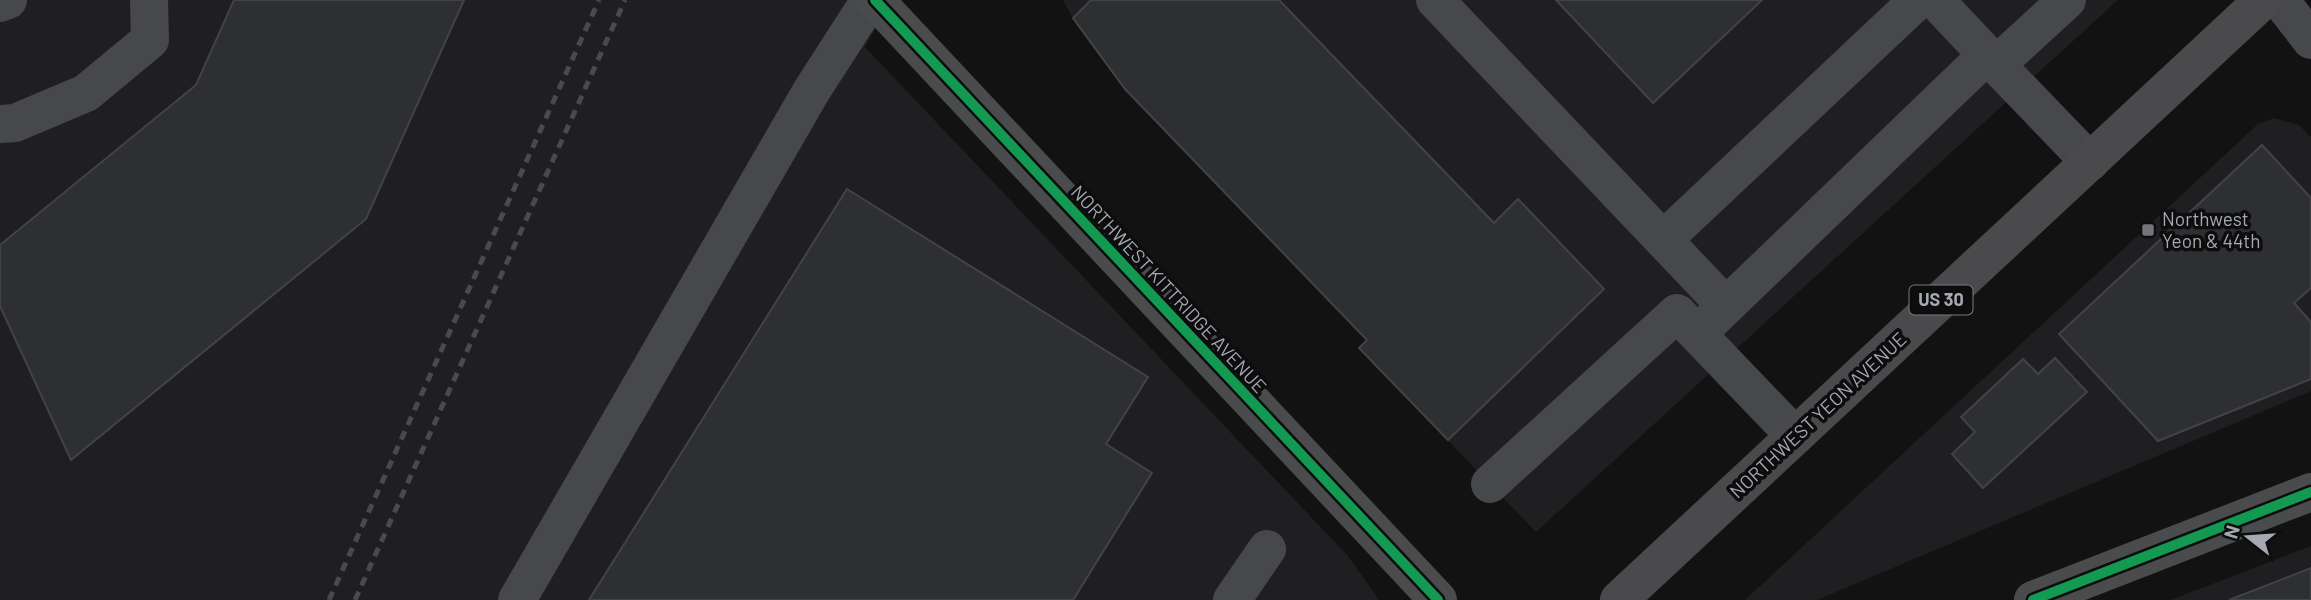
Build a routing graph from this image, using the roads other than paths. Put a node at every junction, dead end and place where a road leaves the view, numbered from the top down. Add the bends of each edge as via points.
1 (8, 0) edge
2 (149, 0) edge
3 (873, 0) edge
4 (1435, 0) edge
5 (1918, 0) edge
6 (1935, 0) edge
7 (2067, 0) edge
8 (2263, 0) edge
9 (2280, 0) edge
10 (0, 3) edge
11 (2311, 40) edge
12 (1992, 60) junction
13 (0, 124) edge
14 (2091, 162) junction
15 (1664, 240) junction
16 (1726, 306) junction
17 (1697, 334) junction
18 (1795, 436) junction
19 (1490, 484) dead end
20 (2311, 492) edge
21 (1268, 549) dead end
22 (517, 600) edge
23 (1232, 600) edge
24 (1438, 600) edge
25 (1619, 600) edge
26 (2033, 600) edge

1 - 10 street
2 - 13 street via 149,40 118,67 86,93 15,123
3 - 22 street via 812,90
3 - 24 main road, NORTHWEST KITTRIDGE AVENUE
4 - 15 street
5 - 15 street
6 - 12 street
7 - 12 street
8 - 14 highway, NORTHWEST YEON AVENUE / US 30
9 - 11 street
12 - 14 street
12 - 16 street
14 - 18 highway, NORTHWEST YEON AVENUE / US 30
15 - 16 street
16 - 17 street
17 - 18 street
17 - 19 street via 1677,313
18 - 25 highway, NORTHWEST YEON AVENUE / US 30
20 - 26 main road
21 - 23 street

